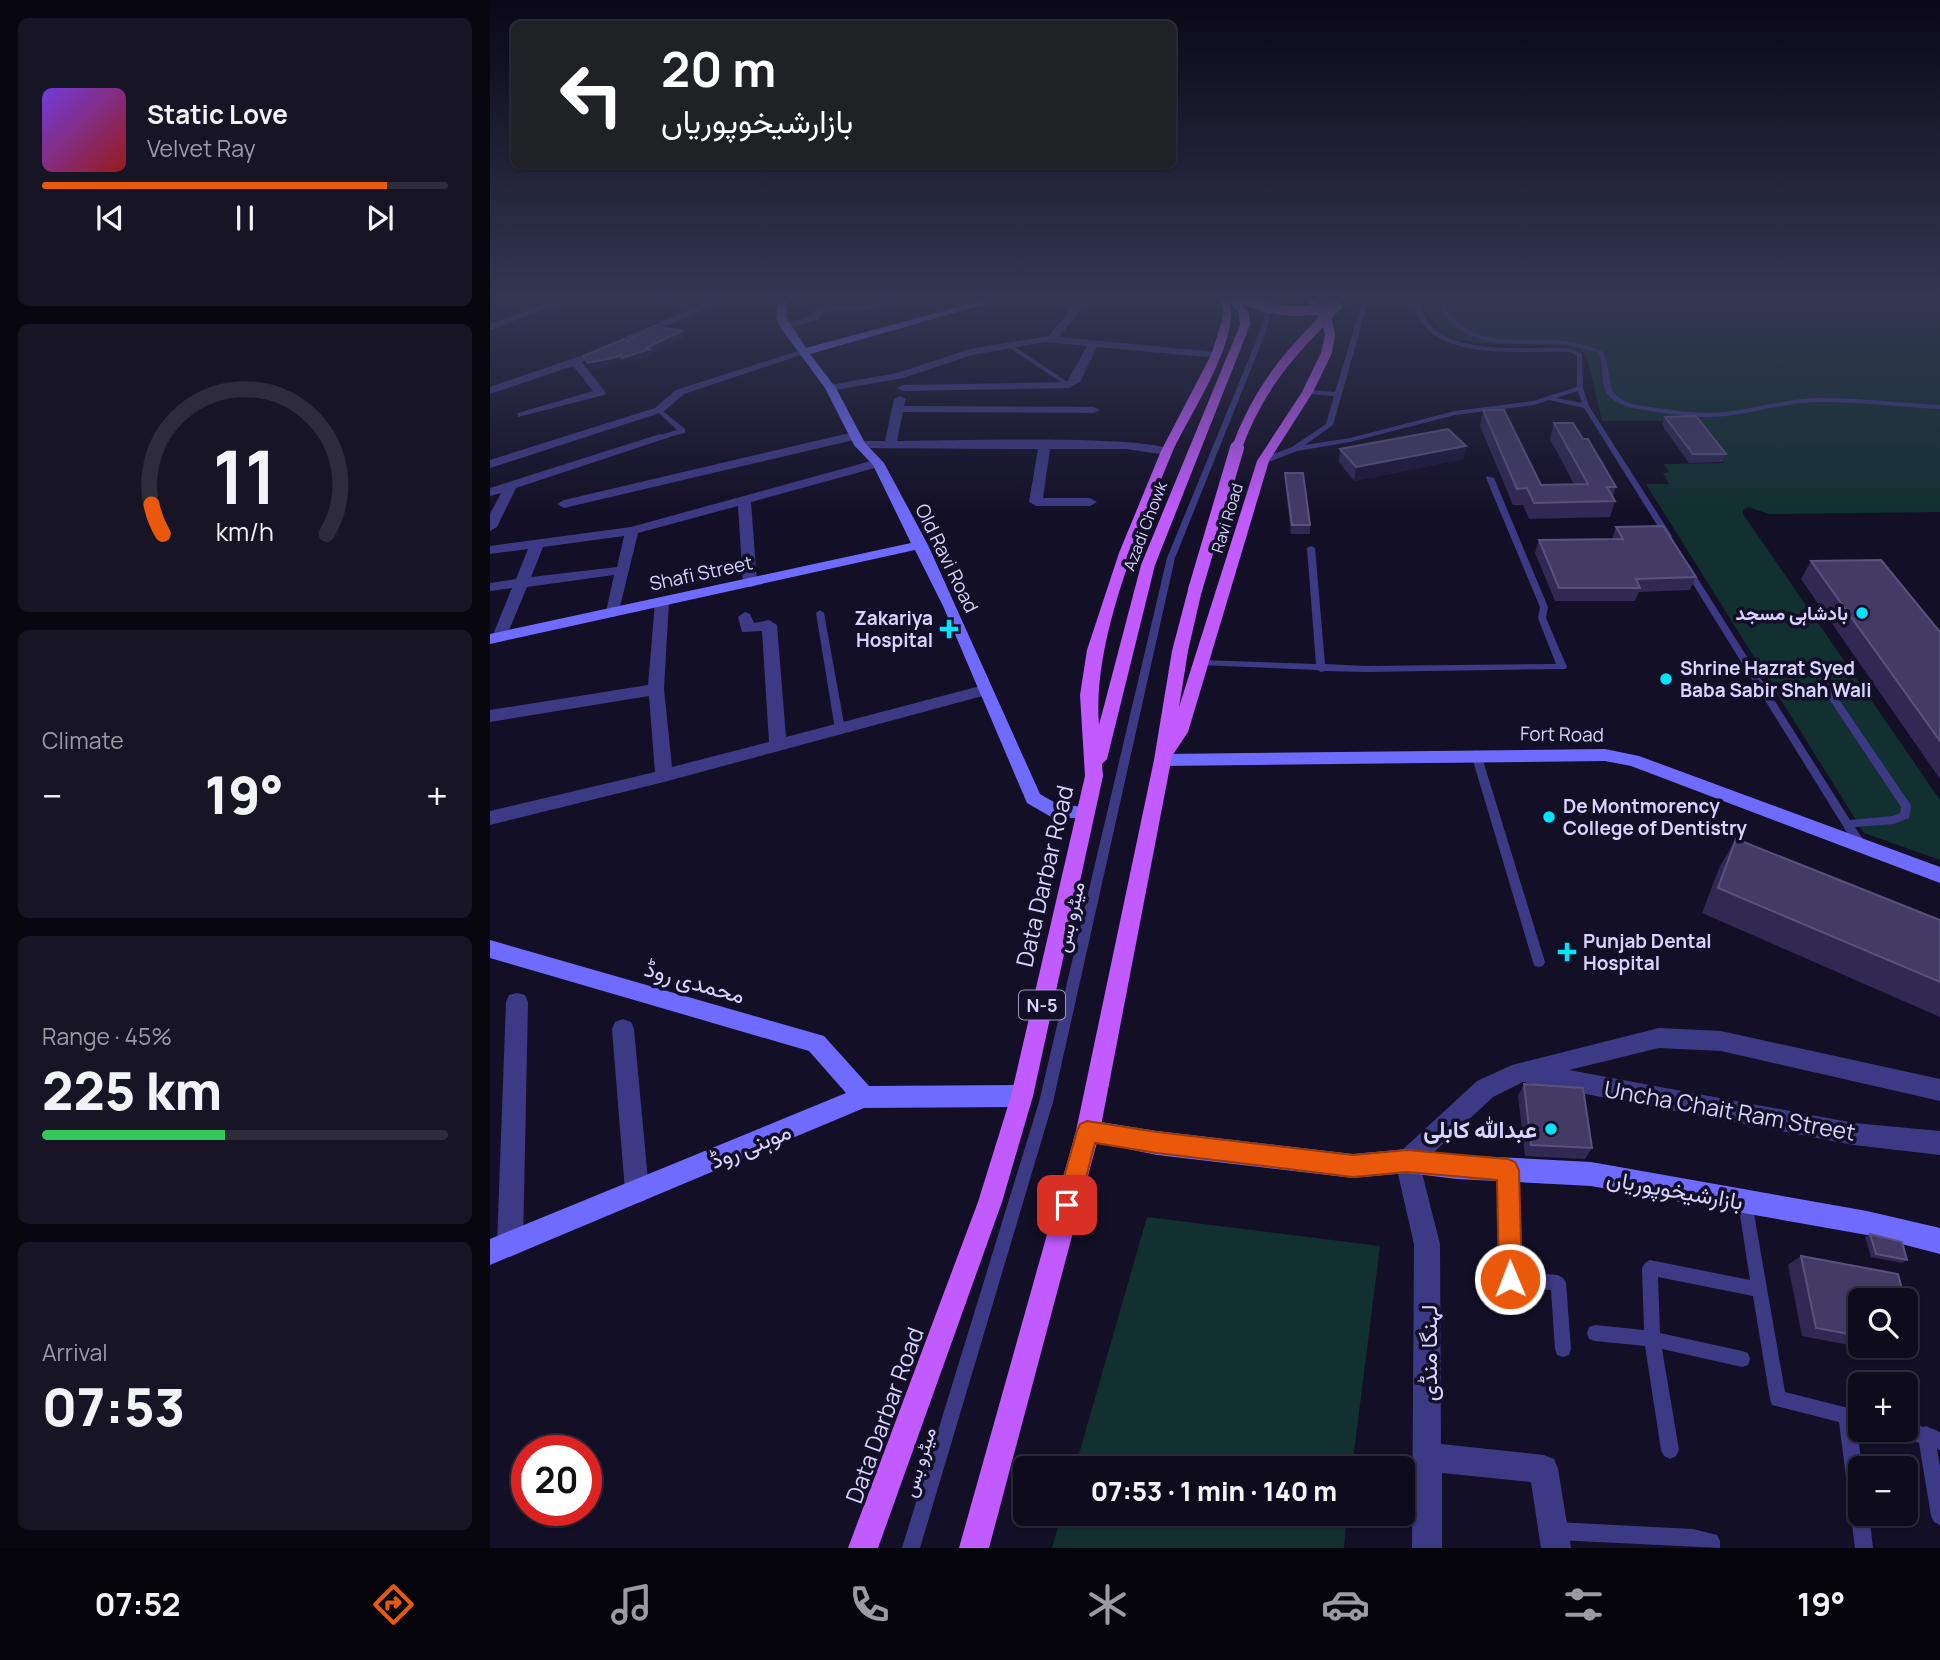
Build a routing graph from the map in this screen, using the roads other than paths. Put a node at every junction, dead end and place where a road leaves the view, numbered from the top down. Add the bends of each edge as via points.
1 (546, 371) edge
2 (583, 371) edge
3 (744, 371) edge
4 (818, 371) edge
5 (926, 371) edge
6 (1048, 371) edge
7 (1080, 371) edge
8 (1208, 371) edge
9 (1227, 371) edge
10 (1247, 371) edge
11 (1276, 371) edge
12 (1319, 371) edge
13 (1344, 371) edge
14 (1580, 371) edge
15 (1608, 371) edge
16 (901, 382) junction
17 (1069, 385) junction
18 (830, 388) junction
19 (1580, 388) junction
20 (490, 391) edge
21 (1307, 392) junction
22 (1337, 394) junction
23 (1551, 398) junction
24 (1586, 406) junction
25 (1940, 407) edge
26 (898, 409) junction
27 (659, 410) junction
28 (1094, 410) dead end
29 (522, 415) dead end
30 (1329, 425) junction
31 (664, 436) joint
32 (857, 440) junction
33 (1350, 440) junction
34 (891, 443) junction
35 (1045, 445) junction
36 (1295, 449) junction
37 (1167, 451) junction
38 (1263, 461) junction
39 (878, 463) junction
40 (490, 464) edge
41 (1490, 478) dead end
42 (511, 485) junction
43 (490, 492) edge
44 (744, 501) junction
45 (1090, 502) dead end
46 (564, 504) dead end
47 (490, 527) edge
48 (632, 531) junction
49 (1672, 542) edge
50 (537, 544) junction
51 (921, 545) junction
52 (1311, 548) dead end
53 (490, 550) edge
54 (1679, 554) edge
55 (623, 570) junction
56 (522, 583) junction
57 (750, 583) junction
58 (490, 587) edge
59 (662, 602) junction
60 (613, 612) junction
61 (820, 613) dead end
62 (745, 617) dead end
63 (495, 638) edge
64 (1202, 663) junction
65 (1321, 668) junction
66 (1822, 681) dead end
67 (656, 689) junction
68 (984, 690) junction
69 (490, 716) edge
70 (840, 729) junction
71 (778, 745) junction
72 (1476, 754) junction
73 (1163, 760) junction
74 (664, 776) junction
75 (1094, 776) junction
76 (1086, 813) junction
77 (490, 818) edge
78 (1847, 824) junction
79 (1860, 844) junction
80 (1940, 875) edge
81 (490, 949) edge
82 (1538, 962) dead end
83 (517, 1002) dead end
84 (623, 1029) dead end
85 (1520, 1072) junction
86 (1940, 1090) edge
87 (1022, 1096) junction
88 (864, 1097) junction
89 (1087, 1131) junction
90 (1940, 1143) edge
91 (1407, 1161) junction
92 (1508, 1170) junction
93 (637, 1191) junction
94 (1745, 1202) junction
95 (1940, 1241) edge
96 (500, 1248) edge
97 (1760, 1290) junction
98 (1595, 1333) dead end
99 (1652, 1339) junction
100 (1563, 1349) dead end
101 (1742, 1359) dead end
102 (1848, 1416) edge
103 (1933, 1438) edge
104 (1855, 1442) edge
105 (1670, 1450) dead end
106 (1428, 1457) junction
107 (1940, 1516) edge
108 (1555, 1539) edge
109 (863, 1548) edge
110 (911, 1548) edge
111 (974, 1548) edge
112 (1427, 1548) edge
113 (1711, 1548) edge
114 (1864, 1548) edge

1 - 20 street
2 - 29 street via 600,393
3 - 27 street via 680,392
4 - 18 street, Old Ravi Road
5 - 16 street
6 - 17 lane
7 - 17 street
8 - 37 main road, N-5
9 - 75 main road, Azadi Chowk via 1148,565
10 - 110 lane, میٹرو بس via 1171,558 1046,1102
11 - 73 main road, bridge via 1259,397 1239,446 1195,590
12 - 21 main road, Ravi Road
13 - 22 lane
14 - 19 lane
15 - 25 lane via 1609,394 1642,408 1717,415 1777,403 1824,400
16 - 17 street
16 - 18 street
16 - 26 street
18 - 32 street, Old Ravi Road
19 - 23 lane
19 - 24 lane
21 - 22 lane
21 - 38 main road, Ravi Road
22 - 30 lane
23 - 24 lane
23 - 33 lane via 1455,413
24 - 49 lane
26 - 28 street
26 - 34 street
27 - 31 lane via 682,430
27 - 40 street
30 - 33 lane
30 - 36 lane
31 - 42 street
32 - 34 street
32 - 39 street, Old Ravi Road
32 - 46 street
33 - 36 lane
34 - 35 street
35 - 37 street via 1126,445
35 - 45 street via 1036,502
36 - 38 lane
37 - 75 main road, Data Darbar Road / N-5 via 1126,553 1095,650 1088,695
38 - 64 main road, Ravi Road
39 - 44 street
39 - 51 street, Old Ravi Road
41 - 65 lane via 1544,607 1542,618 1562,667
42 - 43 street
42 - 47 street
44 - 48 street
44 - 57 street
48 - 50 street
48 - 55 street
50 - 53 street
50 - 56 street
51 - 57 street, Shafi Street
51 - 68 street, Old Ravi Road
52 - 65 lane
54 - 78 lane
55 - 56 street
55 - 60 street
56 - 58 street
56 - 63 street
57 - 59 street, Shafi Street
59 - 60 street, Shafi Street
59 - 67 street
60 - 63 street, Shafi Street
61 - 70 lane
62 - 71 street via 747,629 769,625
64 - 65 lane
64 - 73 main road, Ravi Road via 1180,732
66 - 78 lane via 1906,807 1905,815 1894,820
67 - 69 street
67 - 74 street
68 - 70 street
68 - 76 street, Old Ravi Road via 1032,798 1053,811
70 - 71 street
71 - 74 street
72 - 73 street, Fort Road
72 - 79 street, Fort Road via 1605,755 1633,760
72 - 82 lane
73 - 89 main road
74 - 77 street
75 - 76 main road, Data Darbar Road / N-5
76 - 87 main road, Data Darbar Road / N-5
78 - 79 lane
79 - 80 street, Fort Road
81 - 88 street, محمدی روڈ via 816,1043
83 - 96 street
84 - 93 street
85 - 86 street via 1659,1038 1721,1041
85 - 90 street, Uncha Chait Ram Street via 1854,1134
85 - 91 street via 1485,1089
87 - 88 street, موہنی روڈ
87 - 109 main road, Data Darbar Road / N-5 via 990,1202
88 - 93 street, موہنی روڈ
89 - 91 street, بازارشیخوپوریاں via 1353,1166
89 - 111 main road
91 - 92 street, بازارشیخوپوریاں
91 - 106 street, لہنگا منڈی via 1427,1244
92 - 94 street, بازارشیخوپوریاں via 1591,1174
92 - 100 lane via 1510,1279 1558,1283
93 - 96 street, موہنی روڈ
94 - 95 street, بازارشیخوپوریاں
94 - 97 lane
97 - 99 lane via 1650,1268
97 - 102 lane via 1778,1399
98 - 99 lane
99 - 101 lane
99 - 105 lane
103 - 107 lane
104 - 114 lane
106 - 108 street via 1544,1469
106 - 112 street, لہنگا منڈی
108 - 113 lane via 1693,1538 1711,1541

